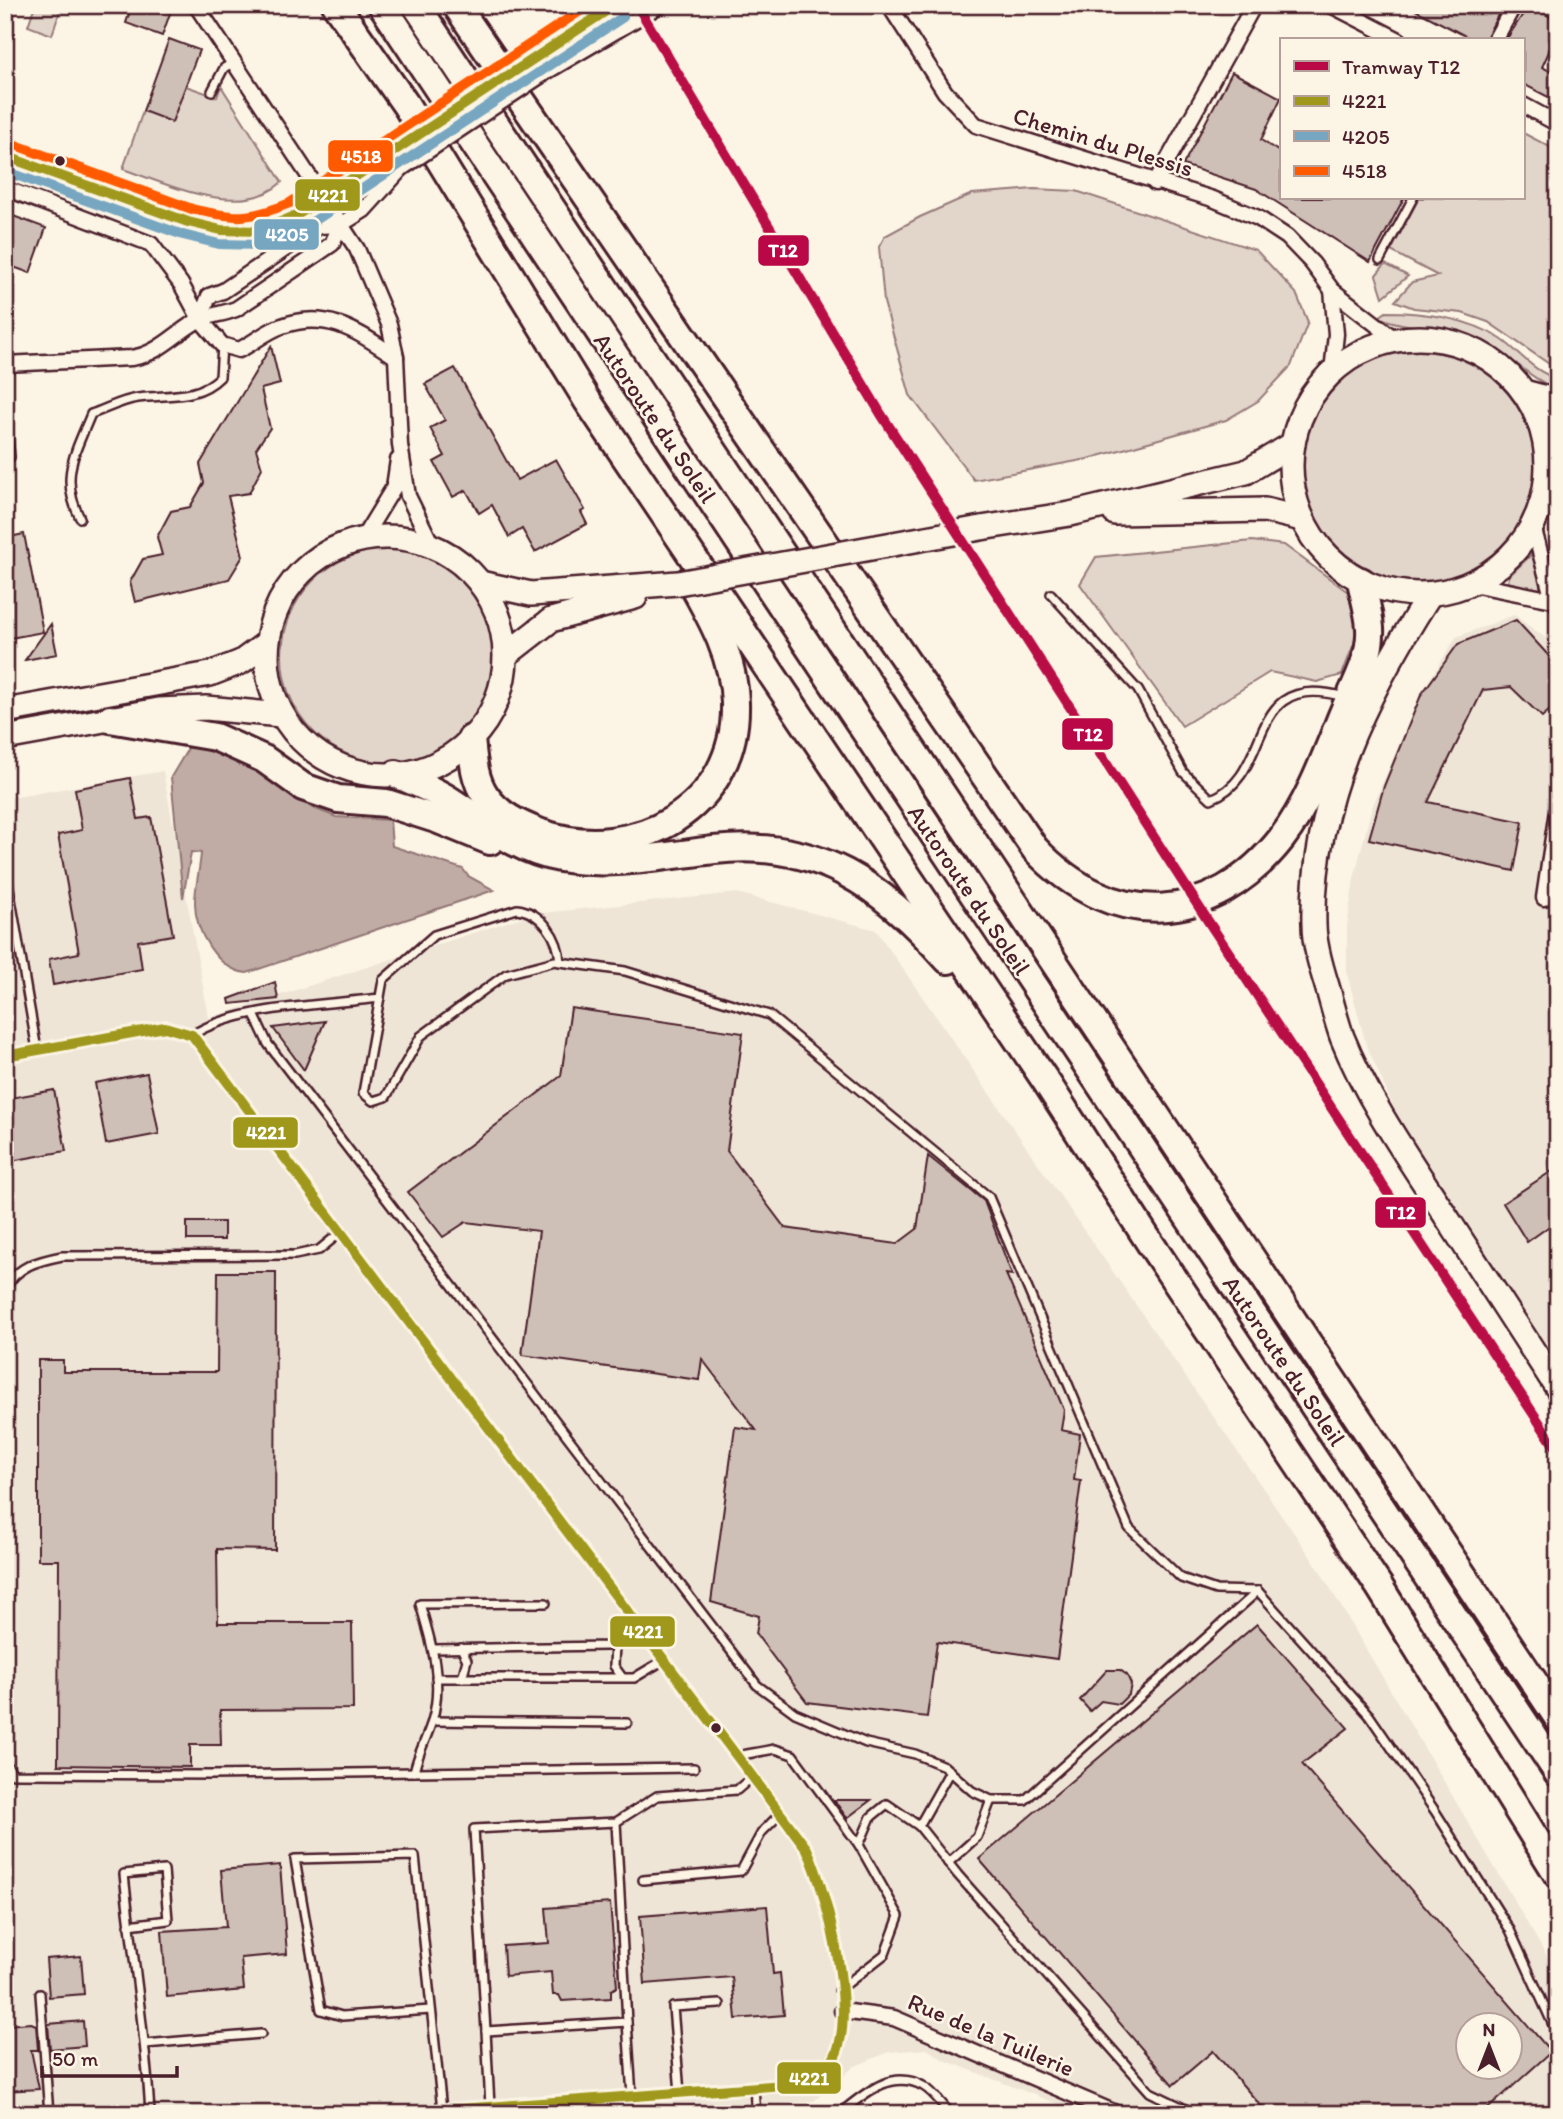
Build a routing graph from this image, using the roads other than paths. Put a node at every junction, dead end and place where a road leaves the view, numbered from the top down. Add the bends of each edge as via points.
1 (195, 5) edge
2 (336, 5) edge
3 (382, 5) edge
4 (416, 5) edge
5 (456, 5) edge
6 (615, 5) edge
7 (660, 5) edge
8 (888, 5) edge
9 (1254, 5) edge
10 (1331, 5) edge
11 (1514, 5) edge
12 (1395, 38) edge
13 (1496, 38) edge
14 (232, 62) junction
15 (212, 91) dead end
16 (1524, 107) edge
17 (1558, 124) edge
18 (5, 156) edge
19 (1156, 183) junction
20 (5, 188) edge
21 (321, 199) junction
22 (1412, 200) edge
23 (340, 225) junction
24 (1380, 260) dead end
25 (1332, 290) junction
26 (200, 319) junction
27 (1396, 340) junction
28 (222, 345) junction
29 (396, 357) junction
30 (5, 364) edge
31 (1332, 372) junction
32 (1524, 392) junction
33 (587, 400) junction
34 (1558, 401) edge
35 (5, 411) edge
36 (1293, 444) junction
37 (400, 445) junction
38 (5, 459) edge
39 (1552, 483) edge
40 (1070, 514) junction
41 (80, 518) dead end
42 (1302, 519) junction
43 (1533, 526) junction
44 (363, 538) junction
45 (432, 545) junction
46 (1361, 581) junction
47 (480, 583) junction
48 (678, 583) junction
49 (1472, 584) junction
50 (1051, 594) dead end
51 (1430, 594) junction
52 (1555, 602) edge
53 (267, 643) junction
54 (506, 655) junction
55 (1349, 698) junction
56 (5, 711) edge
57 (281, 715) junction
58 (110, 719) junction
59 (5, 738) edge
60 (471, 739) junction
61 (396, 774) junction
62 (1558, 804) edge
63 (540, 853) junction
64 (5, 864) edge
65 (1544, 898) dead end
66 (560, 962) junction
67 (380, 998) junction
68 (254, 1014) junction
69 (192, 1035) junction
70 (37, 1050) junction
71 (5, 1056) edge
72 (341, 1232) junction
73 (1150, 1243) junction
74 (5, 1289) edge
75 (1558, 1389) edge
76 (1258, 1591) junction
77 (546, 1603) dead end
78 (642, 1630) junction
79 (615, 1643) junction
80 (461, 1648) junction
81 (434, 1649) junction
82 (664, 1660) junction
83 (622, 1677) junction
84 (436, 1678) junction
85 (462, 1678) junction
86 (1558, 1718) edge
87 (432, 1721) junction
88 (627, 1723) dead end
89 (736, 1756) junction
90 (5, 1762) edge
91 (694, 1769) dead end
92 (950, 1771) junction
93 (414, 1772) junction
94 (1558, 1773) edge
95 (752, 1777) junction
96 (991, 1800) junction
97 (780, 1814) junction
98 (616, 1822) junction
99 (919, 1826) junction
100 (859, 1845) junction
101 (948, 1863) junction
102 (1558, 1875) edge
103 (643, 1880) dead end
104 (129, 1926) junction
105 (839, 1990) junction
106 (40, 1994) dead end
107 (720, 2004) dead end
108 (431, 2010) junction
109 (842, 2011) junction
110 (627, 2022) junction
111 (486, 2031) junction
112 (261, 2034) dead end
113 (1558, 2036) edge
114 (145, 2044) junction
115 (754, 2088) junction
116 (680, 2093) junction
117 (632, 2096) junction
118 (516, 2105) junction
119 (1558, 2105) edge
120 (490, 2106) junction
121 (442, 2110) junction
122 (464, 2111) edge
123 (49, 2114) edge
124 (150, 2114) edge
125 (390, 2114) edge
126 (517, 2114) edge
127 (756, 2114) edge
128 (839, 2114) edge
129 (951, 2114) edge
130 (1118, 2114) edge
131 (1196, 2114) edge
132 (1550, 2114) edge

1 - 14 street
2 - 33 highway via 406,105
3 - 94 highway, Autoroute du Soleil
4 - 86 highway, Autoroute du Soleil
5 - 55 highway via 1035,849 1070,880 1115,902 1176,906 1227,887 1249,873 1284,835 1328,752
6 - 21 lane, bridge
7 - 23 street, bridge via 546,72 402,168 364,210
8 - 19 street, Chemin du Plessis via 945,92 976,125
9 - 19 street
10 - 12 street
11 - 13 street
14 - 15 lane
14 - 21 street
16 - 17 street
18 - 21 lane via 221,230 259,231
19 - 25 street, Chemin du Plessis via 1258,218 1287,237
20 - 26 street via 150,244 181,284
21 - 23 street
22 - 24 lane
23 - 26 street via 332,244 236,309
23 - 26 street via 319,226 209,296
23 - 29 street via 376,289
25 - 27 street, Chemin du Plessis
25 - 31 street via 1336,334
26 - 28 street
26 - 30 street via 139,357
27 - 31 main road via 1369,348
27 - 32 main road via 1431,338 1458,344 1486,356
28 - 29 street via 239,350 282,325 321,321 343,323
28 - 41 lane via 220,377 210,387 195,394 135,398 92,414 73,459 68,496
29 - 37 street
31 - 36 main road via 1307,404
32 - 34 main road
32 - 39 main road via 1545,439
33 - 60 highway via 726,649 735,704 728,747 708,787 673,821 640,837 594,844 551,836 512,821 500,811 483,793
33 - 73 highway via 1040,1071
35 - 38 lane via 11,449
36 - 40 main road via 1246,472
36 - 42 main road via 1292,482
37 - 44 street via 394,487
37 - 45 street via 408,496
39 - 43 main road
40 - 42 main road via 1265,510
40 - 48 main road, bridge
42 - 46 main road via 1323,551
43 - 49 main road via 1504,562
43 - 52 street
44 - 45 main road via 395,537
44 - 53 main road via 336,547 299,574 279,603
45 - 47 main road via 456,559
46 - 51 main road via 1399,593
46 - 55 highway via 1370,628 1365,663
47 - 48 main road via 531,594
47 - 54 main road via 495,610
48 - 54 main road via 551,620
49 - 51 main road
49 - 52 street
50 - 55 lane via 1138,690 1183,772 1211,799 1234,786 1277,705 1296,692
51 - 75 main road via 1350,739 1325,818 1313,926 1342,1037 1370,1091
53 - 56 main road via 241,662 210,674
53 - 57 main road via 269,678
54 - 60 main road via 498,694
57 - 58 main road via 206,708
57 - 61 main road via 316,752 339,765 379,775
58 - 59 main road
58 - 63 highway via 215,737 264,759 303,787 338,799 386,803 495,843
60 - 61 main road via 431,766
61 - 63 highway via 430,788 491,829
62 - 65 street
63 - 73 highway via 622,862 759,848 805,856 858,877 904,912 976,994
64 - 70 lane
66 - 67 lane via 559,946 551,932 530,911 517,909 434,935 383,980
66 - 67 lane via 506,974 421,1036 386,1097 373,1101 363,1093
66 - 76 lane via 625,971 769,1015 989,1197 1129,1528 1181,1578 1216,1590
67 - 68 lane
68 - 69 lane via 208,1024
68 - 92 lane via 268,1044 757,1685 807,1718 866,1743 915,1754
69 - 70 lane via 165,1027
69 - 72 lane
70 - 71 lane
72 - 74 lane via 319,1250 295,1255 62,1256 36,1261 15,1273
72 - 78 lane
73 - 102 highway via 1386,1597
76 - 96 lane via 1025,1800
76 - 113 lane via 1370,1715 1435,1811 1510,1930
77 - 81 lane via 419,1604
78 - 79 lane
78 - 82 lane
79 - 80 lane via 574,1648
79 - 83 lane via 614,1666
80 - 81 lane
80 - 85 lane via 467,1660
81 - 84 lane
82 - 83 lane via 634,1678
82 - 89 lane
83 - 85 lane
84 - 85 lane
84 - 87 lane
87 - 88 lane
87 - 93 lane
89 - 95 lane
89 - 100 lane via 775,1749 793,1755
90 - 93 lane via 13,1774
91 - 93 lane
92 - 96 lane via 972,1791
92 - 99 lane
95 - 97 lane
95 - 98 lane via 737,1790 657,1796
96 - 101 lane via 977,1837
97 - 103 lane via 762,1832 741,1871
97 - 105 lane via 807,1849 824,1887
98 - 110 lane
98 - 111 lane via 474,1829
99 - 100 lane via 887,1804 871,1817
99 - 101 lane
100 - 105 lane via 899,1916 885,1954
101 - 131 lane via 1150,2092
104 - 104 lane via 168,1920 164,1870 124,1874
104 - 114 lane
105 - 109 lane
106 - 123 lane
107 - 116 lane via 673,2007
108 - 108 lane via 415,1856 295,1858 321,2010 342,2015
108 - 121 lane
109 - 115 lane via 838,2049 827,2067 809,2080
109 - 130 street, Rue de la Tuilerie via 894,2018
110 - 111 lane
110 - 117 lane
111 - 120 lane
112 - 114 lane
114 - 124 lane
115 - 116 lane
115 - 127 lane
116 - 117 lane
117 - 118 lane
118 - 120 lane
118 - 126 lane
119 - 132 lane
120 - 122 lane
121 - 122 lane
121 - 125 lane
128 - 129 lane via 877,2084 902,2081 923,2086

